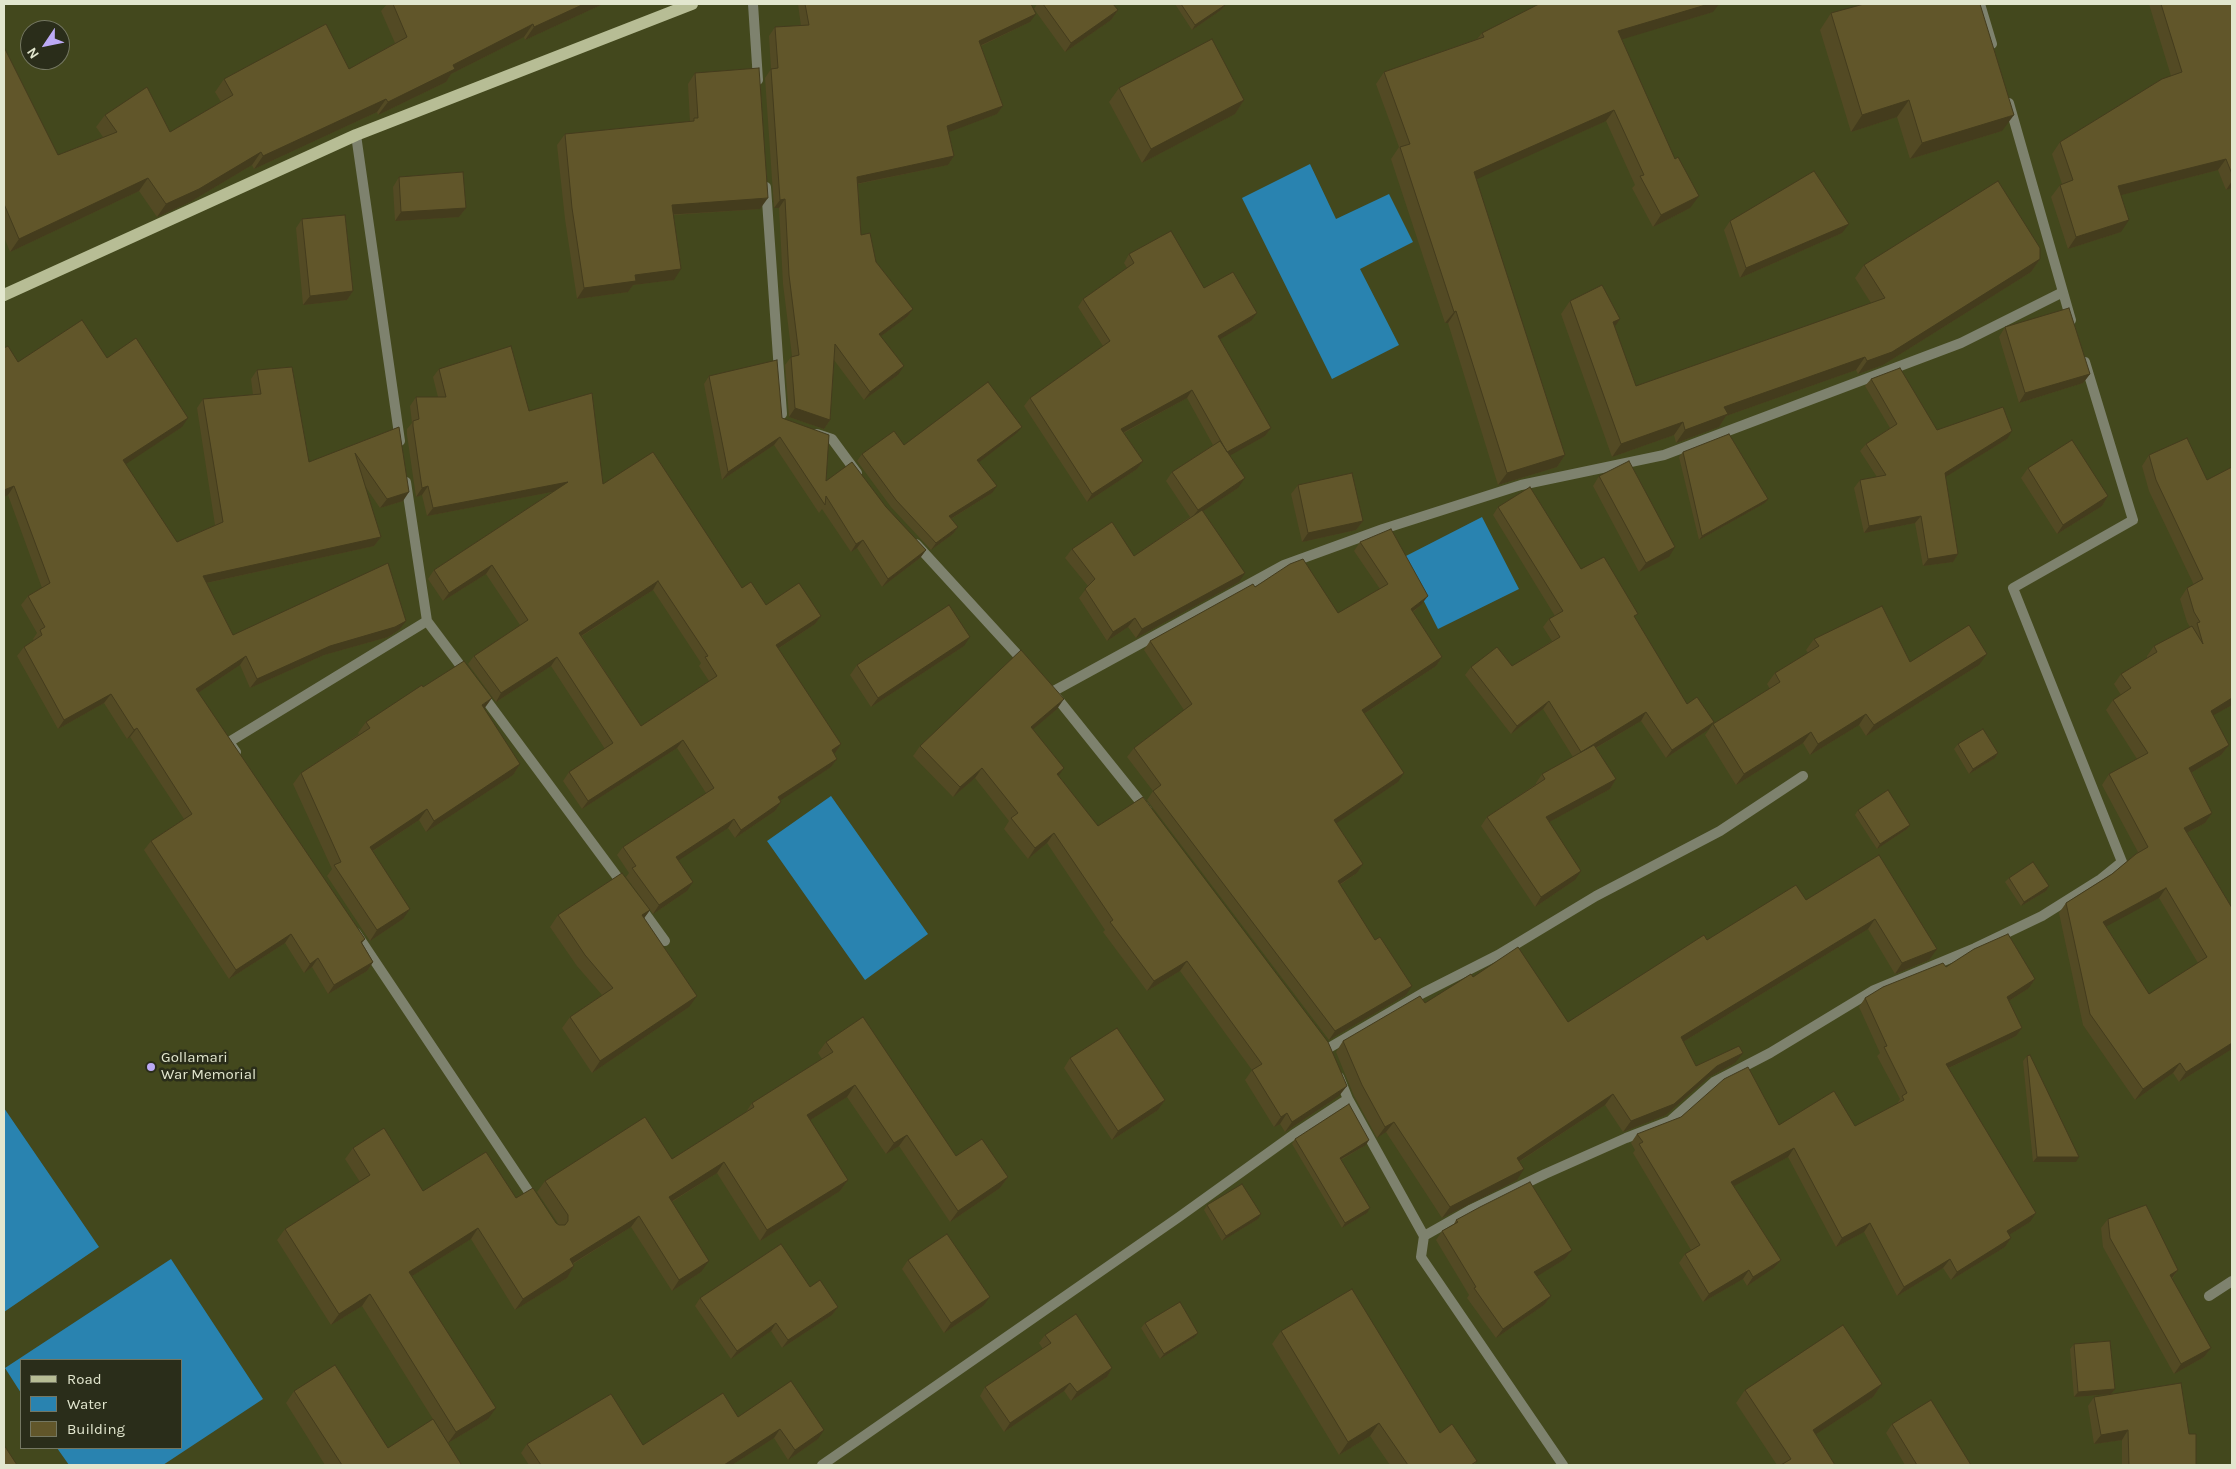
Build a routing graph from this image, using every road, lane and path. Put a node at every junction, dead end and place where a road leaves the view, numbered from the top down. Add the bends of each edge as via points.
1 (692, 4) edge
2 (753, 4) edge
3 (1980, 4) edge
4 (1994, 52) edge
5 (2005, 90) edge
6 (759, 93) edge
7 (356, 135) junction
8 (765, 173) edge
9 (2063, 292) junction
10 (4, 295) edge
11 (2074, 330) edge
12 (2080, 349) edge
13 (790, 425) edge
14 (807, 430) edge
15 (402, 455) edge
16 (404, 474) edge
17 (862, 479) edge
18 (906, 533) edge
19 (427, 621) junction
20 (1032, 670) edge
21 (240, 759) edge
22 (1803, 776) dead end
23 (1152, 817) edge
24 (350, 924) edge
25 (665, 941) dead end
26 (1348, 1099) junction
27 (543, 1214) edge
28 (1424, 1236) junction
29 (2232, 1282) edge
30 (2210, 1296) dead end
31 (822, 1465) edge
32 (1563, 1465) edge

1 - 7 main road
2 - 6 street
3 - 4 street
5 - 9 street
7 - 10 main road
7 - 15 street
8 - 13 street via 782,422
9 - 11 street
9 - 23 street via 1961,343 1664,455 1521,485 1284,565 1049,688
12 - 28 street via 2133,520 2013,588 2122,862 2042,916 1874,990 1770,1053 1714,1082 1670,1121 1545,1174
14 - 17 street via 832,439
16 - 19 street
18 - 20 street
19 - 21 street via 229,742
19 - 25 street
22 - 26 street via 1720,831 1596,896 1498,955 1423,993 1328,1053
24 - 27 street
26 - 28 street
26 - 31 street
28 - 32 street via 1421,1258
29 - 30 street

